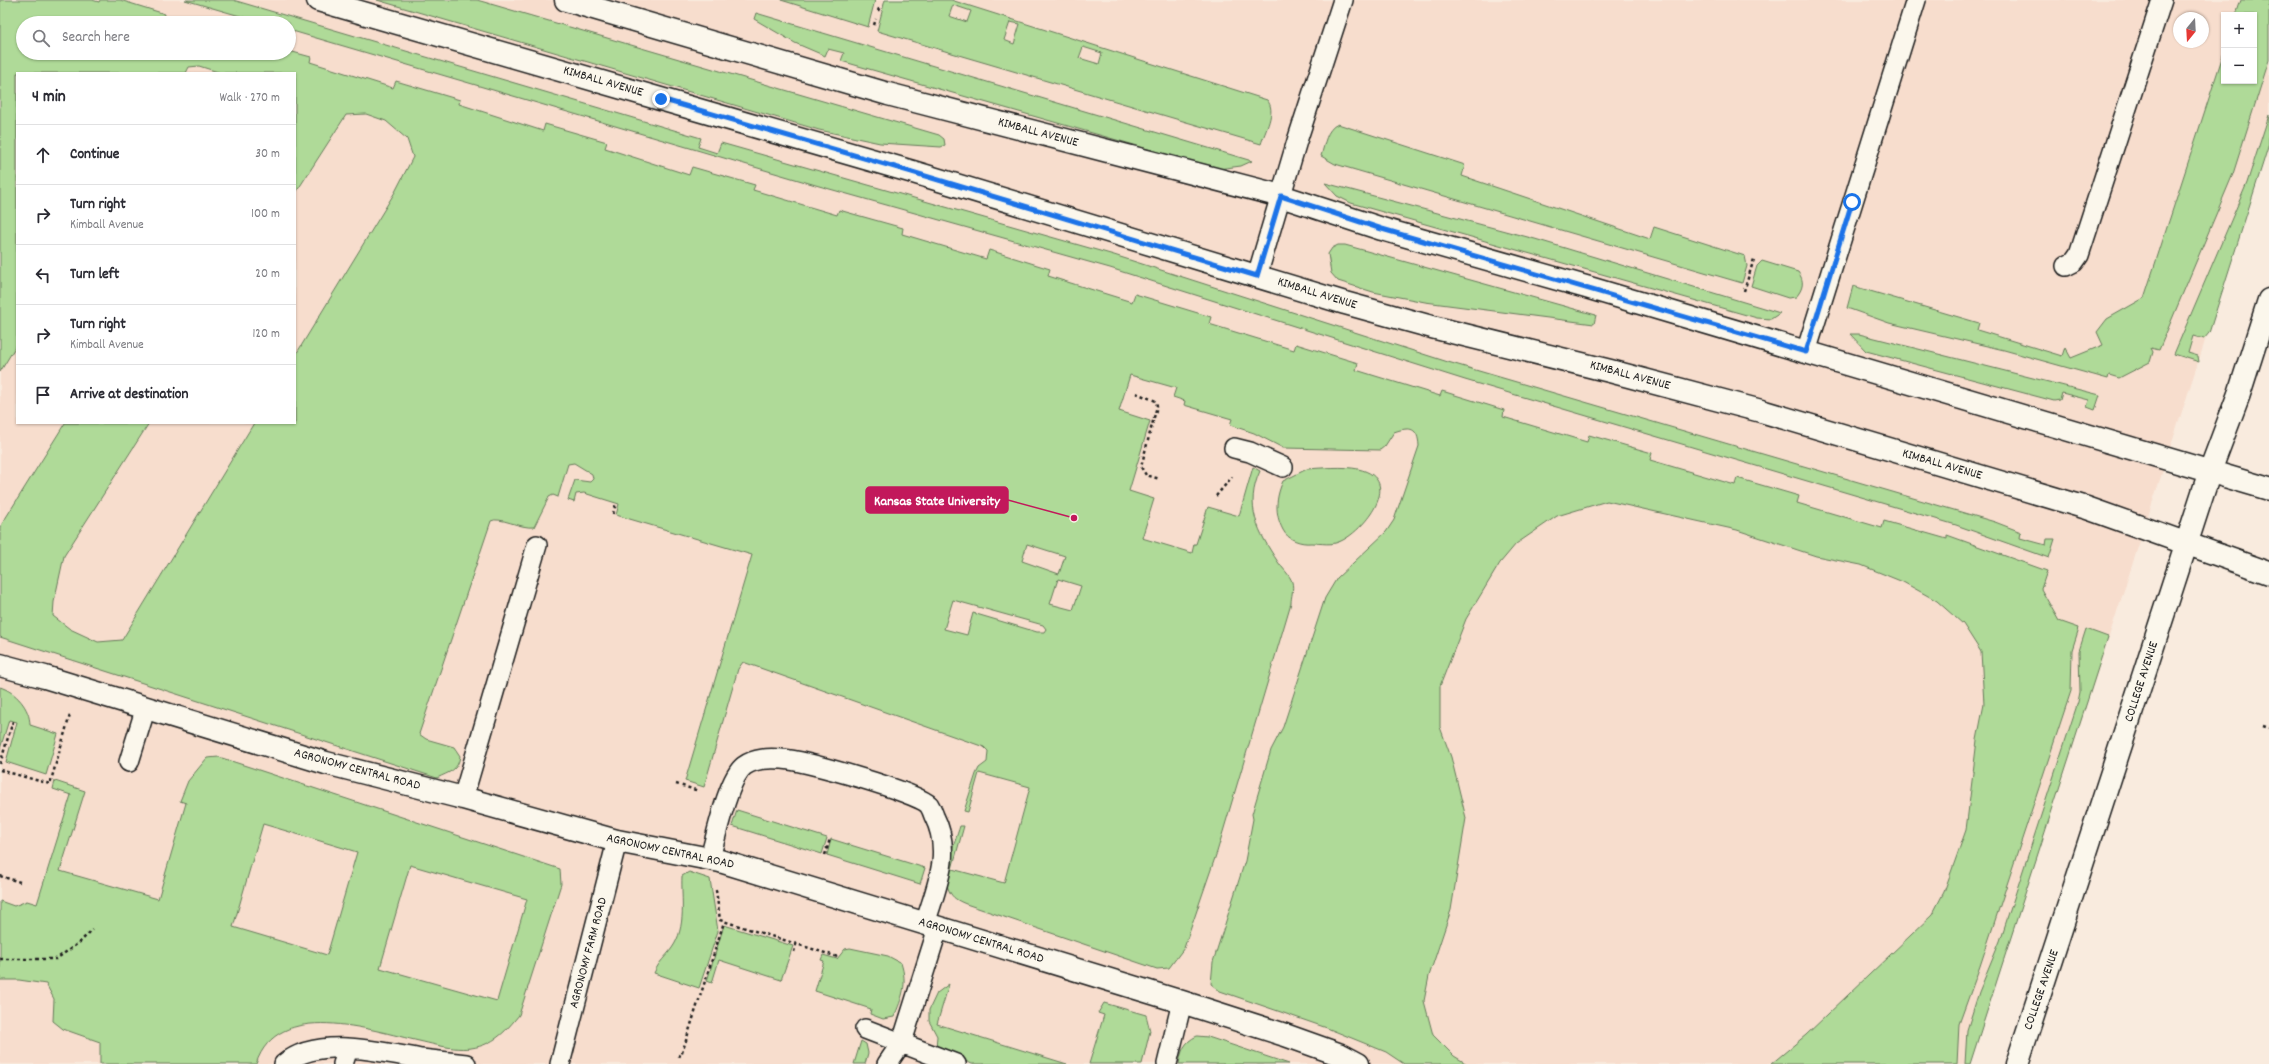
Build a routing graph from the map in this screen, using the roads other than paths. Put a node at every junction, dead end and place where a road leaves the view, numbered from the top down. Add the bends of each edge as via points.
1 (318, 0) edge
2 (566, 0) edge
3 (1343, 0) edge
4 (1916, 0) edge
5 (2162, 0) edge
6 (1281, 196) junction
7 (2066, 266) dead end
8 (1257, 276) junction
9 (2269, 300) edge
10 (1806, 352) junction
11 (1234, 448) dead end
12 (1283, 467) dead end
13 (2210, 470) junction
14 (2269, 488) edge
15 (537, 545) dead end
16 (2187, 545) junction
17 (2269, 573) edge
18 (0, 665) edge
19 (146, 708) junction
20 (129, 762) dead end
21 (464, 798) junction
22 (617, 841) junction
23 (710, 858) junction
24 (931, 926) junction
25 (1182, 1002) junction
26 (865, 1029) dead end
27 (902, 1042) junction
28 (346, 1056) edge
29 (927, 1059) edge
30 (420, 1061) edge
31 (284, 1064) edge
32 (466, 1064) edge
33 (560, 1064) edge
34 (887, 1064) edge
35 (956, 1064) edge
36 (1167, 1064) edge
37 (1358, 1064) edge
38 (2017, 1064) edge

1 - 8 main road, KIMBALL AVENUE via 912,172
2 - 6 main road, KIMBALL AVENUE via 888,94
3 - 6 lane
4 - 10 lane
5 - 7 lane via 2079,255 2074,262
6 - 8 lane
6 - 10 main road, KIMBALL AVENUE via 1382,229
8 - 16 main road, KIMBALL AVENUE via 1432,327 1761,411 2088,508
9 - 13 main road, COLLEGE AVENUE via 2239,394
10 - 13 main road, KIMBALL AVENUE via 2108,443
11 - 12 lane via 1250,452
13 - 14 main road, KIMBALL AVENUE
13 - 16 main road, COLLEGE AVENUE
15 - 21 lane
16 - 17 main road, KIMBALL AVENUE
16 - 38 main road, COLLEGE AVENUE
18 - 19 main road, AGRONOMY CENTRAL ROAD
19 - 20 lane
19 - 21 main road, AGRONOMY CENTRAL ROAD via 326,763
21 - 22 main road, AGRONOMY CENTRAL ROAD
22 - 23 main road, AGRONOMY CENTRAL ROAD
22 - 33 lane, AGRONOMY FARM ROAD
23 - 24 main road, AGRONOMY CENTRAL ROAD
23 - 24 lane via 733,778 744,766 761,759 783,759 817,766 912,794 929,805 944,844
24 - 25 main road, AGRONOMY CENTRAL ROAD
24 - 27 lane
25 - 36 lane
25 - 37 main road, AGRONOMY CENTRAL ROAD via 1285,1035 1341,1055
26 - 27 lane
27 - 29 lane
27 - 34 lane
28 - 30 lane via 369,1050
28 - 31 lane via 310,1050
29 - 35 lane
30 - 32 lane

